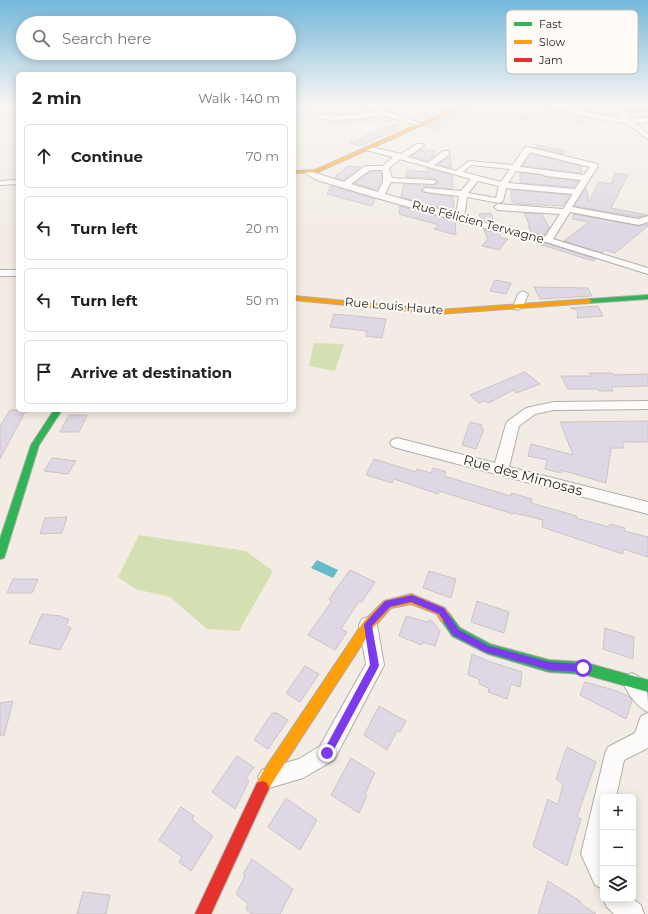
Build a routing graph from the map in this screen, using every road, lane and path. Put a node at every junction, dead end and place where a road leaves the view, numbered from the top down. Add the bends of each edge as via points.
1 (374, 146) edge
2 (420, 146) dead end
3 (369, 148) junction
4 (446, 153) dead end
5 (400, 157) junction
6 (429, 165) junction
7 (550, 166) junction
8 (385, 168) junction
9 (515, 168) junction
10 (445, 170) junction
11 (296, 172) edge
12 (309, 173) junction
13 (458, 173) junction
14 (476, 178) junction
15 (587, 178) junction
16 (389, 180) junction
17 (16, 182) edge
18 (433, 182) junction
19 (0, 183) edge
20 (345, 185) junction
21 (503, 185) junction
22 (537, 188) junction
23 (578, 192) junction
24 (463, 194) junction
25 (380, 196) junction
26 (419, 197) junction
27 (566, 210) junction
28 (497, 214) junction
29 (460, 218) junction
30 (648, 219) edge
31 (548, 240) junction
32 (648, 271) edge
33 (0, 273) edge
34 (16, 273) edge
35 (523, 294) dead end
36 (648, 297) edge
37 (296, 298) edge
38 (518, 307) junction
39 (648, 406) edge
40 (57, 412) edge
41 (397, 443) dead end
42 (501, 469) junction
43 (648, 508) edge
44 (0, 556) edge
45 (368, 625) junction
46 (640, 684) edge
47 (648, 702) edge
48 (648, 723) edge
49 (267, 778) junction
50 (606, 794) edge
51 (600, 818) edge
52 (600, 871) edge
53 (618, 902) edge
54 (203, 914) edge
55 (632, 914) edge

1 - 3 street
2 - 5 street
3 - 5 street
3 - 12 street
4 - 6 street
5 - 6 street
5 - 8 street
6 - 10 street
7 - 9 street
7 - 9 street via 528,149
7 - 15 street
7 - 15 street via 594,166
7 - 22 street
8 - 16 street via 389,173
8 - 20 street via 368,168
9 - 13 street via 469,163
9 - 21 street
10 - 13 street
10 - 18 street
11 - 12 street
12 - 20 street, Rue Félicien Terwagne
13 - 14 street
14 - 21 street
14 - 24 street
15 - 23 street
16 - 18 street
16 - 25 street
17 - 19 street
18 - 26 street
20 - 25 street, Rue Félicien Terwagne
21 - 22 street
21 - 28 street
22 - 23 street
23 - 27 street
24 - 26 street
24 - 28 street
24 - 29 street
25 - 26 street, Rue Félicien Terwagne
26 - 29 street, Rue Félicien Terwagne
27 - 28 street
27 - 30 street via 642,225
27 - 31 street
28 - 29 street, Rue Félicien Terwagne
28 - 31 street, Rue Félicien Terwagne
31 - 32 street, Rue Félicien Terwagne
33 - 34 street
35 - 38 street
36 - 38 street, Rue Louis Haute
37 - 38 street, Rue Louis Haute via 439,312
39 - 42 street via 554,406 531,411 513,424
40 - 44 street via 35,445
41 - 42 street, Rue des Mimosas
42 - 43 street, Rue des Mimosas
45 - 46 street via 388,604 412,599 441,611 456,632 488,649 549,666 583,668
45 - 49 street
45 - 49 street via 375,665 327,753 303,768
46 - 47 street
48 - 50 street via 643,740 615,754
49 - 54 street
51 - 52 street via 592,854
53 - 55 street

